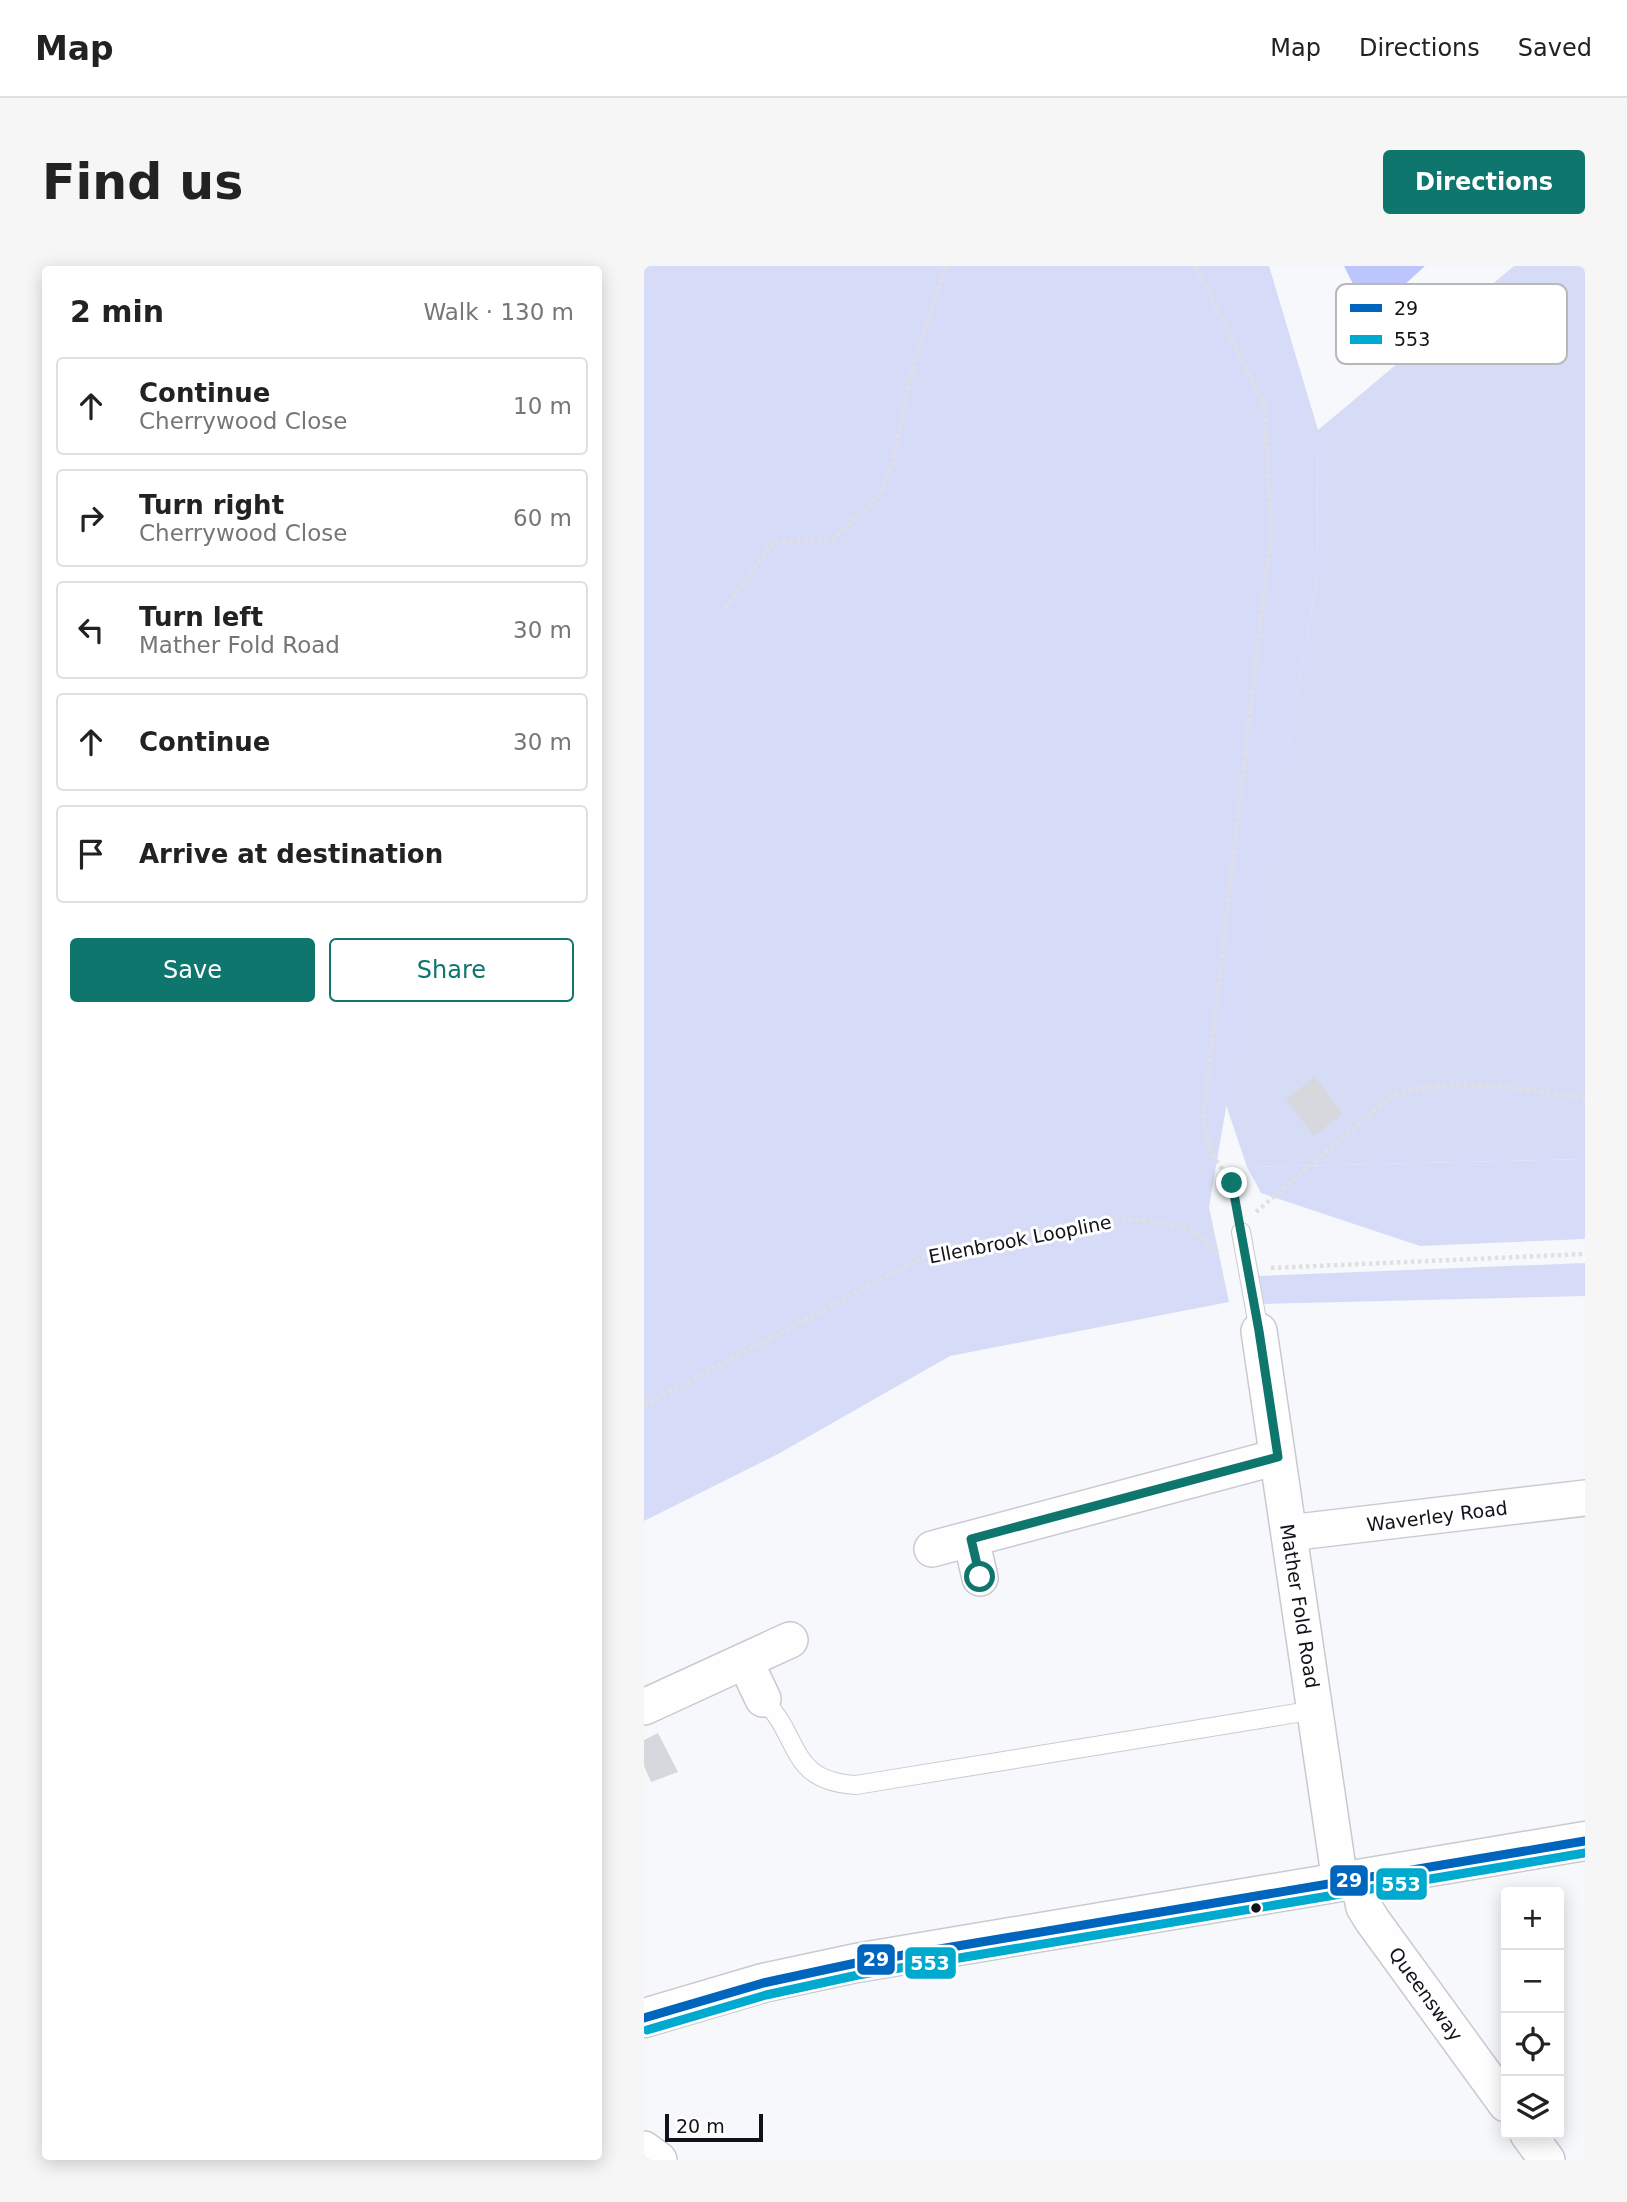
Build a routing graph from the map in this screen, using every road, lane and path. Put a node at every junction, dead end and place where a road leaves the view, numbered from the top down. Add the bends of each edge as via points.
1 (945, 266) edge
2 (1196, 266) edge
3 (725, 608) dead end
4 (1585, 1098) edge
5 (1241, 1232) junction
6 (1585, 1254) edge
7 (1247, 1269) junction
8 (1259, 1331) joint
9 (644, 1405) edge
10 (1278, 1457) junction
11 (1585, 1498) edge
12 (1289, 1533) junction
13 (971, 1539) junction
14 (932, 1549) dead end
15 (980, 1577) dead end
16 (790, 1640) dead end
17 (745, 1661) junction
18 (763, 1699) joint
19 (644, 1707) edge
20 (1315, 1710) junction
21 (1585, 1841) edge
22 (1349, 1881) junction
23 (647, 2010) edge
24 (1501, 2097) edge
25 (644, 2149) edge
26 (659, 2160) edge

1 - 3 path via 880,495 832,538 774,542
2 - 5 path via 1265,408 1271,533 1203,1120 1211,1153 1232,1183
4 - 5 path via 1473,1084 1416,1087 1391,1096 1255,1213
5 - 7 lane
6 - 7 path
7 - 8 lane
7 - 9 path, Ellenbrook Loopline via 1218,1253 1194,1230 1125,1219 929,1254
8 - 10 street, Mather Fold Road
10 - 12 street, Mather Fold Road
10 - 13 street
11 - 12 street, Waverley Road
12 - 20 street, Mather Fold Road
13 - 14 street
13 - 15 street
16 - 17 street
17 - 18 street
17 - 19 street
18 - 20 lane via 808,1771 833,1784 856,1786
20 - 22 street, Mather Fold Road
21 - 22 main road
22 - 23 main road via 856,1963
22 - 24 street, Queensway via 1372,1920
25 - 26 street

